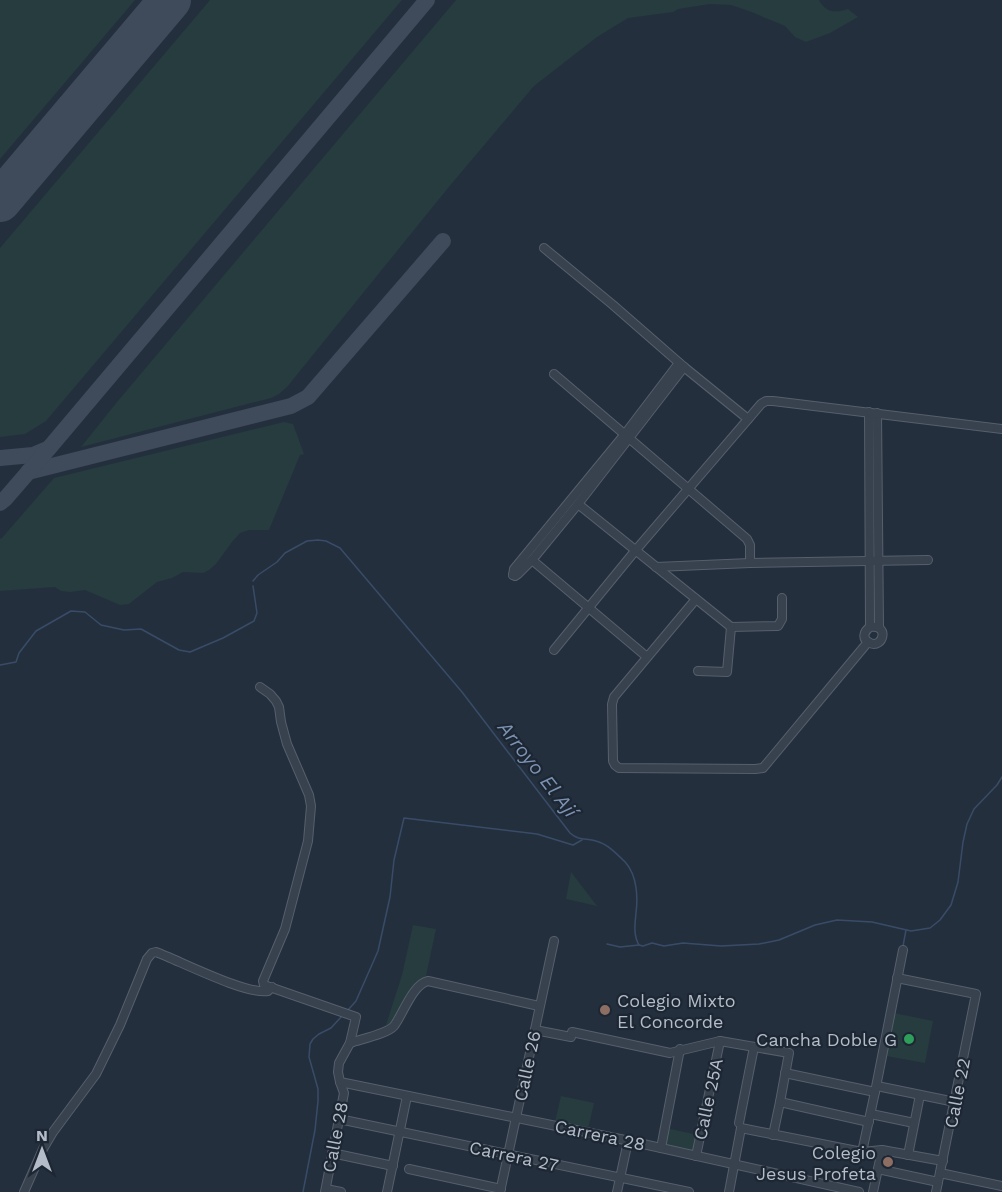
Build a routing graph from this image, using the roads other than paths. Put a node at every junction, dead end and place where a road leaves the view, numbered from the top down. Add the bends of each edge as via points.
1 (544, 248) dead end
2 (682, 365) junction
3 (554, 374) dead end
4 (873, 413) junction
5 (748, 419) junction
6 (1002, 429) edge
7 (627, 436) junction
8 (688, 489) junction
9 (578, 504) junction
10 (635, 550) junction
11 (532, 560) junction
12 (928, 560) dead end
13 (874, 561) junction
14 (750, 563) junction
15 (656, 567) junction
16 (782, 598) dead end
17 (696, 599) junction
18 (589, 608) junction
19 (732, 627) junction
20 (874, 627) junction
21 (868, 642) junction
22 (554, 650) dead end
23 (647, 657) junction
24 (699, 671) dead end
25 (260, 687) dead end
26 (554, 941) dead end
27 (903, 950) dead end
28 (897, 978) junction
29 (272, 987) junction
30 (539, 1006) junction
31 (535, 1029) junction
32 (720, 1041) junction
33 (350, 1043) junction
34 (754, 1047) junction
35 (680, 1049) junction
36 (785, 1072) junction
37 (340, 1082) junction
38 (876, 1089) junction
39 (920, 1095) junction
40 (407, 1096) junction
41 (780, 1102) junction
42 (955, 1102) junction
43 (516, 1118) junction
44 (870, 1118) junction
45 (339, 1119) junction
46 (914, 1123) junction
47 (740, 1126) junction
48 (400, 1131) junction
49 (772, 1135) junction
50 (628, 1141) junction
51 (661, 1148) junction
52 (882, 1150) junction
53 (862, 1152) junction
54 (332, 1153) junction
55 (508, 1155) junction
56 (908, 1155) junction
57 (696, 1156) junction
58 (943, 1161) junction
59 (733, 1165) junction
60 (393, 1166) junction
61 (409, 1169) dead end
62 (878, 1169) junction
63 (940, 1173) junction
64 (620, 1178) junction
65 (939, 1182) junction
66 (1002, 1186) edge
67 (325, 1190) edge
68 (500, 1191) edge
69 (24, 1192) edge
70 (340, 1192) edge
71 (387, 1192) edge
72 (617, 1192) edge
73 (689, 1192) edge
74 (729, 1192) edge
75 (860, 1192) edge
76 (873, 1192) edge
77 (936, 1192) edge

1 - 2 street
2 - 5 street
2 - 7 street
3 - 7 street
4 - 5 street via 773,401 761,404
4 - 6 street
4 - 13 street
5 - 8 street
7 - 8 street
7 - 9 street
7 - 11 street via 512,573 515,576
8 - 10 street
8 - 14 street via 747,539
9 - 10 street
9 - 11 street
10 - 15 street
10 - 18 street
11 - 18 street
12 - 13 street
13 - 14 street
13 - 20 street
14 - 15 street
15 - 17 street
16 - 19 street via 778,626
17 - 19 street
17 - 23 street
18 - 22 street
18 - 23 street
19 - 24 street via 727,672
20 - 21 street via 864,634
20 - 21 street via 882,631 883,637 872,644
21 - 23 street via 768,764 755,769 626,769 615,765 613,700
25 - 29 street via 279,707 287,744 311,806 308,841 285,929 263,981
26 - 30 street, Calle 26
27 - 28 street
28 - 38 street
28 - 42 street, Calle 22 via 976,994
29 - 33 street, Calle 28 via 357,1017
29 - 69 street via 268,992 260,992 152,953 96,1074 53,1132
30 - 31 street, Calle 26
30 - 33 street via 428,981 418,988 393,1028
31 - 35 street via 670,1053
31 - 43 street, Calle 26
32 - 34 street
32 - 35 street
32 - 57 street, Calle 25A
33 - 37 street, Calle 28 via 339,1063
34 - 36 street via 789,1053
34 - 47 street
35 - 51 street
36 - 38 street
36 - 41 street
37 - 40 street, Carrera 28
37 - 45 street, Calle 28 via 344,1093
38 - 39 street
38 - 44 street
39 - 42 street
39 - 46 street
40 - 43 street, Carrera 28
40 - 48 street
41 - 44 street
41 - 49 street
42 - 58 street, Calle 22
43 - 50 street, Carrera 28
43 - 55 street, Calle 26
44 - 46 street
44 - 53 street
45 - 48 street, Carrera 27
45 - 54 street, Calle 28
46 - 56 street
47 - 49 street
47 - 59 street
48 - 55 street, Carrera 27
48 - 60 street
49 - 53 street
50 - 51 street, Carrera 28
50 - 64 street
51 - 57 street, Carrera 28
52 - 53 street
52 - 56 street
52 - 62 street
54 - 60 street
54 - 67 street, Calle 28
55 - 64 street, Carrera 27
55 - 68 street, Calle 26
56 - 58 street
57 - 59 street, Carrera 28
58 - 63 street, Calle 22
59 - 74 street
59 - 75 street, Carrera 28
60 - 71 street
61 - 68 street
62 - 65 street
62 - 76 street
63 - 65 street, Calle 22
63 - 66 street
64 - 72 street
64 - 73 street, Carrera 27
65 - 77 street, Calle 22
67 - 70 street

